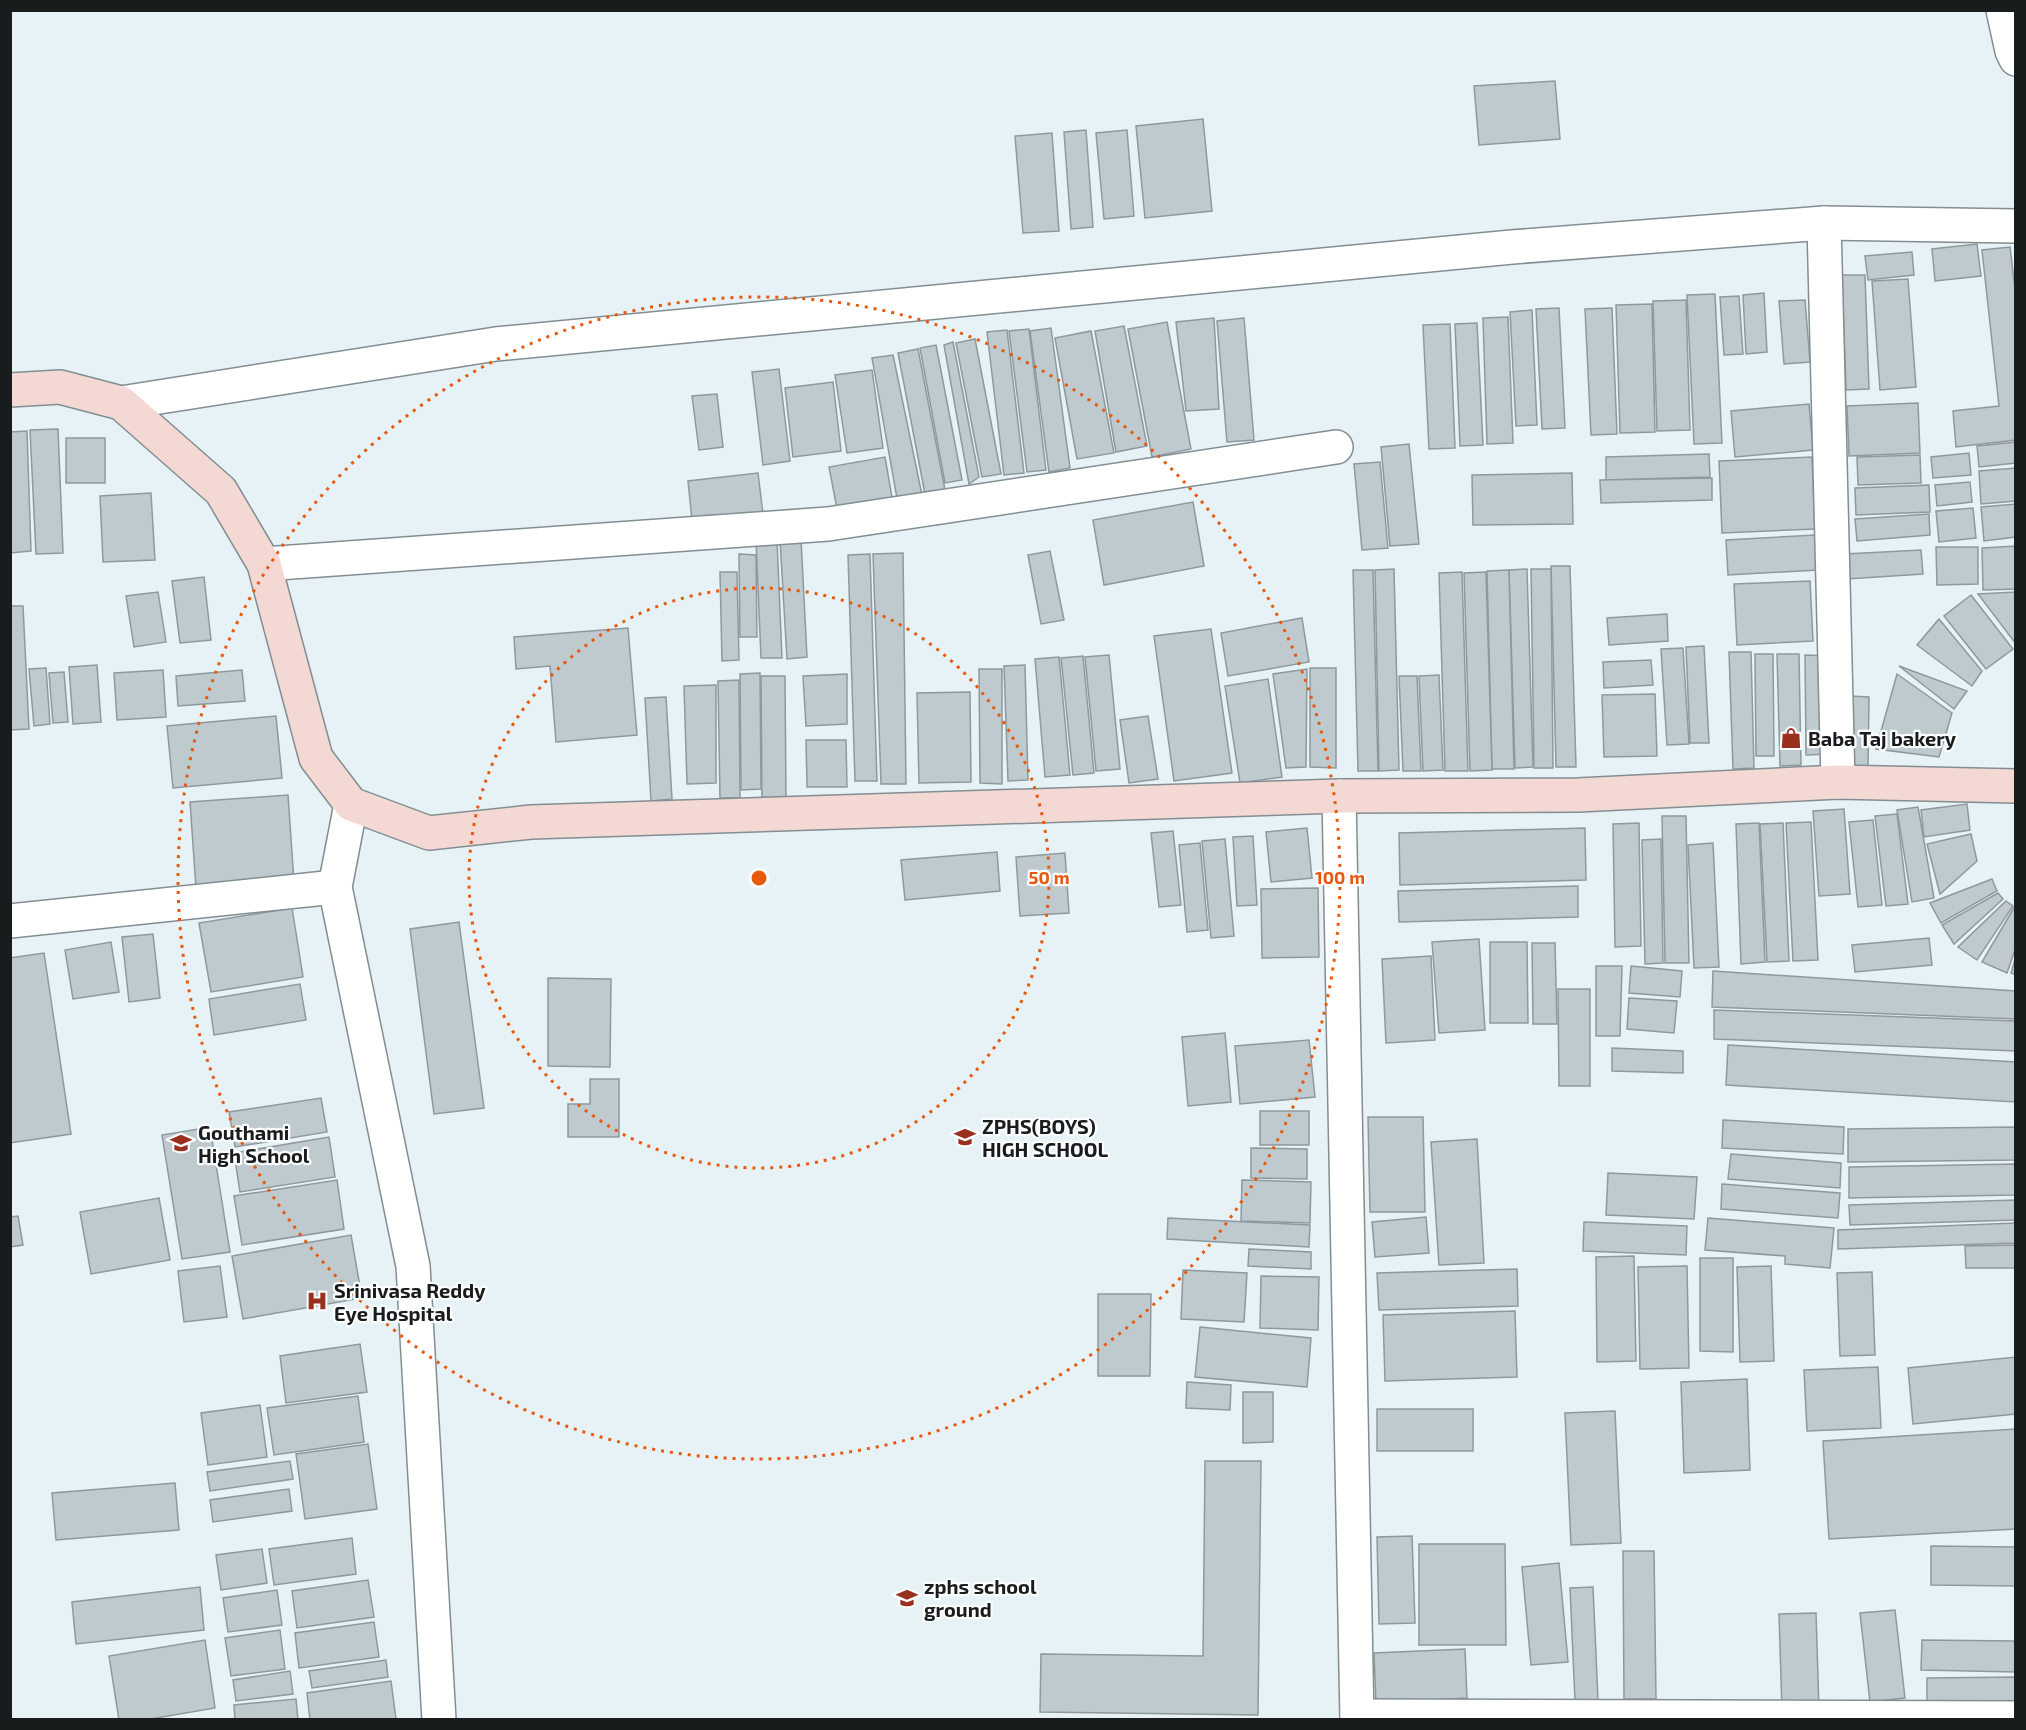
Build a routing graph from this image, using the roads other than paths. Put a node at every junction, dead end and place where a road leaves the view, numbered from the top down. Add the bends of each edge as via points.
1 (2002, 10) edge
2 (2016, 59) edge
3 (1824, 223) junction
4 (2016, 226) edge
5 (10, 390) edge
6 (121, 403) junction
7 (1336, 447) dead end
8 (264, 564) junction
9 (1838, 782) junction
10 (2016, 786) edge
11 (1339, 796) junction
12 (351, 804) junction
13 (335, 887) junction
14 (10, 921) edge
15 (1357, 1718) edge
16 (2016, 1718) edge
17 (439, 1719) edge

1 - 2 street
3 - 4 street
3 - 6 street via 1512,247 496,344
3 - 9 street
5 - 6 main road via 60,387
6 - 8 main road via 220,492
7 - 8 street via 828,524
8 - 12 main road via 315,758
9 - 10 main road
9 - 11 main road via 1578,795
11 - 12 main road via 531,822 429,833
11 - 15 street
12 - 13 street
13 - 14 street
13 - 17 street via 413,1266
15 - 16 street

